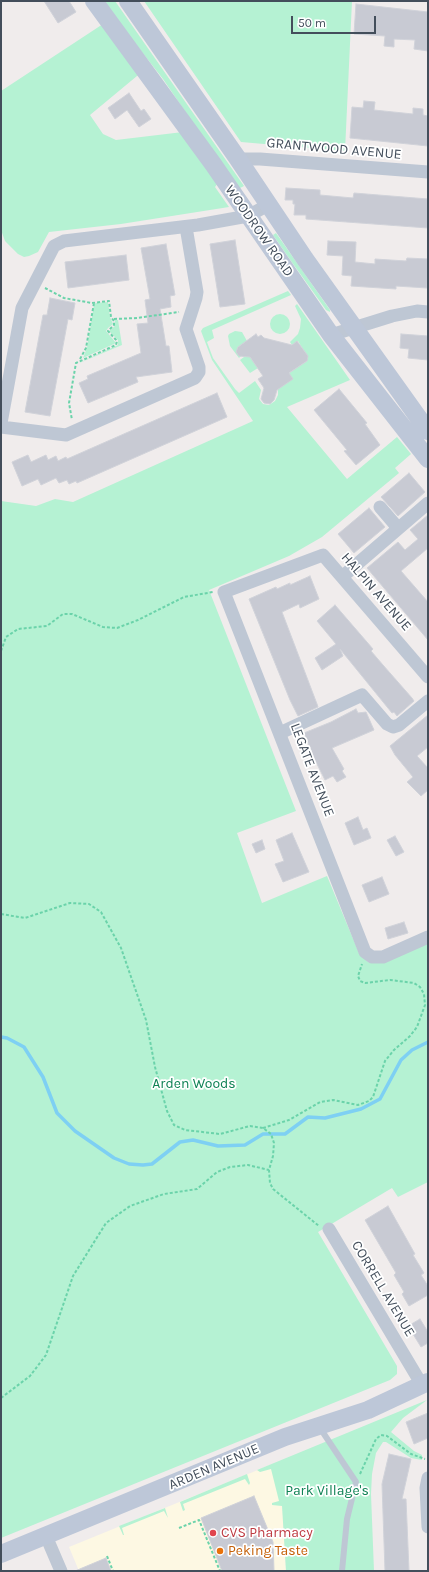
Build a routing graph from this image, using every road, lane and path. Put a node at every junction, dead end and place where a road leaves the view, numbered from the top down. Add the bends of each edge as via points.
1 (94, 1) edge
2 (128, 1) edge
3 (238, 160) junction
4 (428, 172) edge
5 (268, 205) junction
6 (248, 216) junction
7 (186, 227) junction
8 (45, 288) dead end
9 (94, 302) junction
10 (180, 311) dead end
11 (428, 312) edge
12 (113, 319) junction
13 (354, 327) junction
14 (331, 335) junction
15 (80, 361) junction
16 (72, 421) dead end
17 (1, 423) edge
18 (1, 427) edge
19 (428, 431) edge
20 (428, 459) edge
21 (428, 503) edge
22 (380, 507) dead end
23 (398, 528) junction
24 (342, 577) junction
25 (219, 592) junction
26 (1, 651) edge
27 (428, 677) edge
28 (1, 680) edge
29 (428, 701) edge
30 (1, 702) edge
31 (280, 733) junction
32 (1, 914) edge
33 (428, 937) edge
34 (370, 956) junction
35 (263, 1128) junction
36 (269, 1170) junction
37 (329, 1229) joint
38 (425, 1384) edge
39 (1, 1398) edge
40 (319, 1427) junction
41 (425, 1459) dead end
42 (428, 1478) edge
43 (356, 1482) junction
44 (428, 1527) edge
45 (179, 1528) dead end
46 (46, 1536) junction
47 (1, 1554) edge
48 (107, 1556) dead end
49 (61, 1571) edge
50 (113, 1571) edge
51 (220, 1571) edge
52 (342, 1571) edge

1 - 6 street, WOODROW ROAD
2 - 3 street, WOODROW ROAD
3 - 4 street, GRANTWOOD AVENUE via 260,159
3 - 5 street, WOODROW ROAD
5 - 6 street
5 - 13 street, WOODROW ROAD
6 - 7 street
6 - 14 street, WOODROW ROAD
7 - 17 street via 64,241 54,246 22,308
7 - 18 street via 196,292 186,333 199,367 195,378 66,436
8 - 9 path via 62,298
9 - 12 path via 109,302
9 - 15 path via 86,348
10 - 12 path
11 - 13 street via 417,311 392,316
12 - 15 path via 114,325 108,332 117,341 116,345
13 - 14 street
13 - 19 street, WOODROW ROAD
14 - 20 street, WOODROW ROAD
15 - 16 path via 76,363 69,401
21 - 23 street
22 - 23 street
23 - 24 street
24 - 25 street, HALPIN AVENUE via 323,555
24 - 27 street, HALPIN AVENUE
25 - 26 path via 184,597 117,628 103,627 72,614 63,614 47,626 18,629 6,637
25 - 31 street, LEGATE AVENUE
28 - 30 path
29 - 31 street via 393,727 387,724 362,695
31 - 34 street, LEGATE AVENUE
32 - 35 path via 25,918 70,903 89,904 101,912 121,948 146,1020 154,1067 167,1111 174,1125 185,1130 220,1134 250,1126
33 - 34 street via 383,957
34 - 35 path via 360,967 360,981 405,981 420,987 425,1005 417,1027 385,1061 369,1101 358,1105 333,1100 320,1102 289,1120
35 - 36 path via 271,1134 274,1143
36 - 37 path via 273,1189 320,1227
36 - 39 path via 248,1165 230,1167 216,1172 197,1189 164,1194 130,1206 106,1223 73,1276 46,1355 30,1376
37 - 38 street, CORRELL AVENUE
38 - 40 street, ARDEN AVENUE via 368,1410
40 - 43 lane
40 - 46 street, ARDEN AVENUE via 285,1437
41 - 43 path via 411,1454 387,1436 381,1435 376,1439
42 - 44 street
43 - 52 lane via 347,1519
45 - 51 path via 199,1520
46 - 47 street, ARDEN AVENUE
46 - 49 street
48 - 50 path

